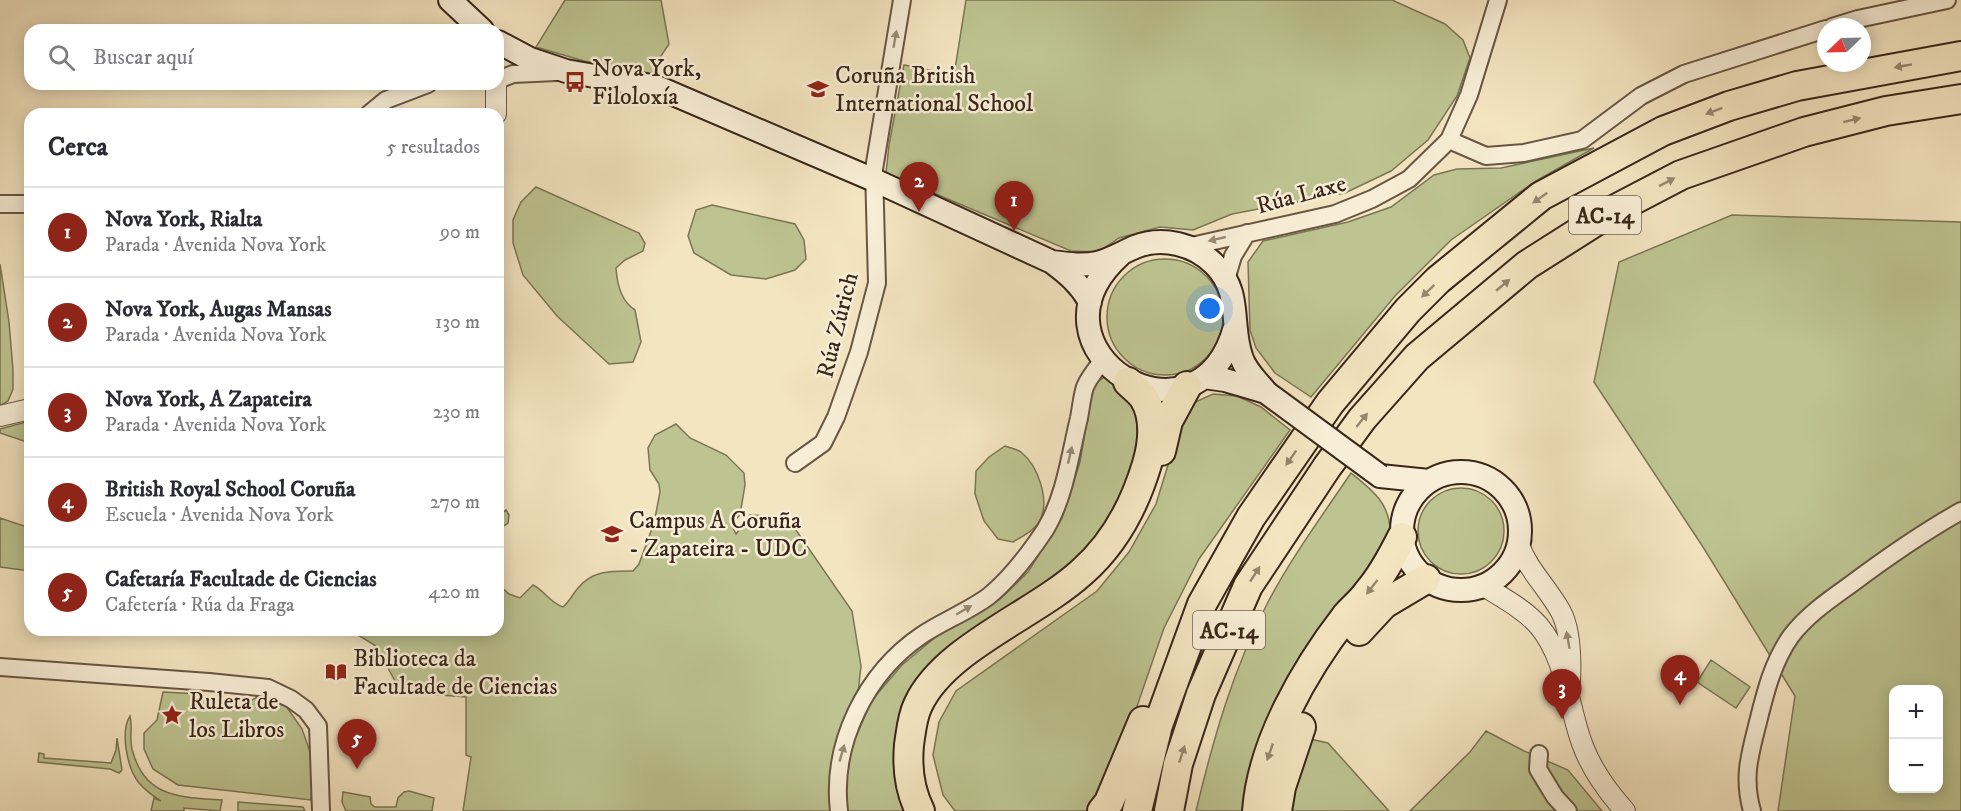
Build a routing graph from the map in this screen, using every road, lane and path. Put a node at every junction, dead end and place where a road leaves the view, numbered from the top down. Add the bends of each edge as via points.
1 (902, 0) edge
2 (1498, 0) edge
3 (1947, 0) edge
4 (458, 10) edge
5 (1863, 18) edge
6 (476, 24) edge
7 (1817, 32) edge
8 (504, 45) edge
9 (504, 51) edge
10 (1961, 56) edge
11 (530, 60) junction
12 (566, 71) junction
13 (504, 78) edge
14 (411, 90) edge
15 (497, 90) edge
16 (1961, 99) edge
17 (376, 108) edge
18 (496, 108) edge
19 (1449, 140) junction
20 (874, 180) junction
21 (0, 204) edge
22 (24, 204) edge
23 (1247, 233) junction
24 (1187, 247) junction
25 (1120, 255) junction
26 (1052, 262) junction
27 (1226, 280) junction
28 (1090, 302) junction
29 (1235, 325) junction
30 (1103, 360) junction
31 (1195, 381) junction
32 (1128, 382) junction
33 (1267, 393) junction
34 (24, 410) edge
35 (0, 416) edge
36 (795, 464) dead end
37 (1380, 476) junction
38 (1429, 482) junction
39 (1961, 511) edge
40 (1251, 517) junction
41 (1404, 524) junction
42 (1519, 545) junction
43 (1426, 579) junction
44 (1484, 586) junction
45 (0, 667) edge
46 (1569, 699) junction
47 (1539, 754) dead end
48 (321, 811) edge
49 (839, 811) edge
50 (920, 811) edge
51 (934, 811) edge
52 (1102, 811) edge
53 (1137, 811) edge
54 (1168, 811) edge
55 (1257, 811) edge
56 (1277, 811) edge
57 (1568, 811) edge
58 (1625, 811) edge
59 (1752, 811) edge

20 -> 1 street, Rúa Zúrich
2 - 19 street, Rúa Laxe via 1469,95
3 - 5 street
4 - 6 main road
7 - 19 street via 1684,74 1641,96 1582,140 1524,153 1486,156
8 - 11 main road
9 - 11 street
10 -> 40 highway, AC-14 via 1797,86 1729,106 1663,131 1542,196 1438,280 1408,310 1330,403
11 - 12 main road
12 - 13 street via 513,74
12 - 20 main road via 657,87
14 - 17 street
15 - 18 street
54 -> 16 highway, AC-14 via 1178,764 1202,694 1248,585 1362,418 1417,357 1527,265 1612,211 1681,175 1803,132 1886,111
19 - 23 street, Rúa Laxe via 1409,179 1372,199 1335,214
20 - 26 main road
20 - 36 street, Rúa Zúrich via 877,283 859,352 823,443
21 - 22 street
23 -> 24 street, Rúa Laxe
23 - 27 street, Rúa Laxe via 1233,256
24 - 25 main road via 1153,243
24 - 27 main road via 1209,260
25 - 26 main road via 1076,266
25 - 28 main road via 1106,268
26 - 28 main road via 1071,276
27 - 29 main road via 1232,294
28 - 30 main road via 1093,342
29 - 31 main road via 1230,345 1219,363
29 - 33 main road via 1241,356
30 - 32 main road
49 -> 30 street via 839,761 866,694 898,653 988,597 1017,569 1060,500 1086,386
31 - 32 main road via 1167,390
31 - 33 main road via 1225,380
31 - 51 highway via 1168,421 1155,476 1143,506 1115,553 1072,595 954,675 929,709 919,754 921,776
32 - 50 highway via 1144,397 1153,433 1131,507 1111,540 1083,571 1051,598 962,655 928,687 917,706 908,755 910,781
33 - 37 main road, bridge
34 - 35 street
37 - 38 main road
37 - 41 main road
38 - 41 main road via 1419,490
38 - 42 main road via 1451,472 1468,472 1498,485 1517,512
39 - 59 street via 1903,546 1816,610 1791,636 1764,692 1748,761 1747,794
40 - 52 highway via 1227,542 1187,607 1134,746
40 - 53 highway, AC-14 via 1202,604 1158,725
41 - 43 main road via 1406,553
41 -> 55 highway via 1384,572 1347,615 1291,704 1263,772
42 - 44 main road via 1512,562
46 -> 42 street via 1569,643 1562,614
43 - 44 main road via 1454,590
43 - 56 highway via 1384,604 1328,675 1289,757
44 - 46 street via 1521,609 1539,626 1558,662
45 - 48 street via 268,688 306,710 318,726
46 - 58 street via 1583,746 1597,774
47 - 57 street via 1538,769

